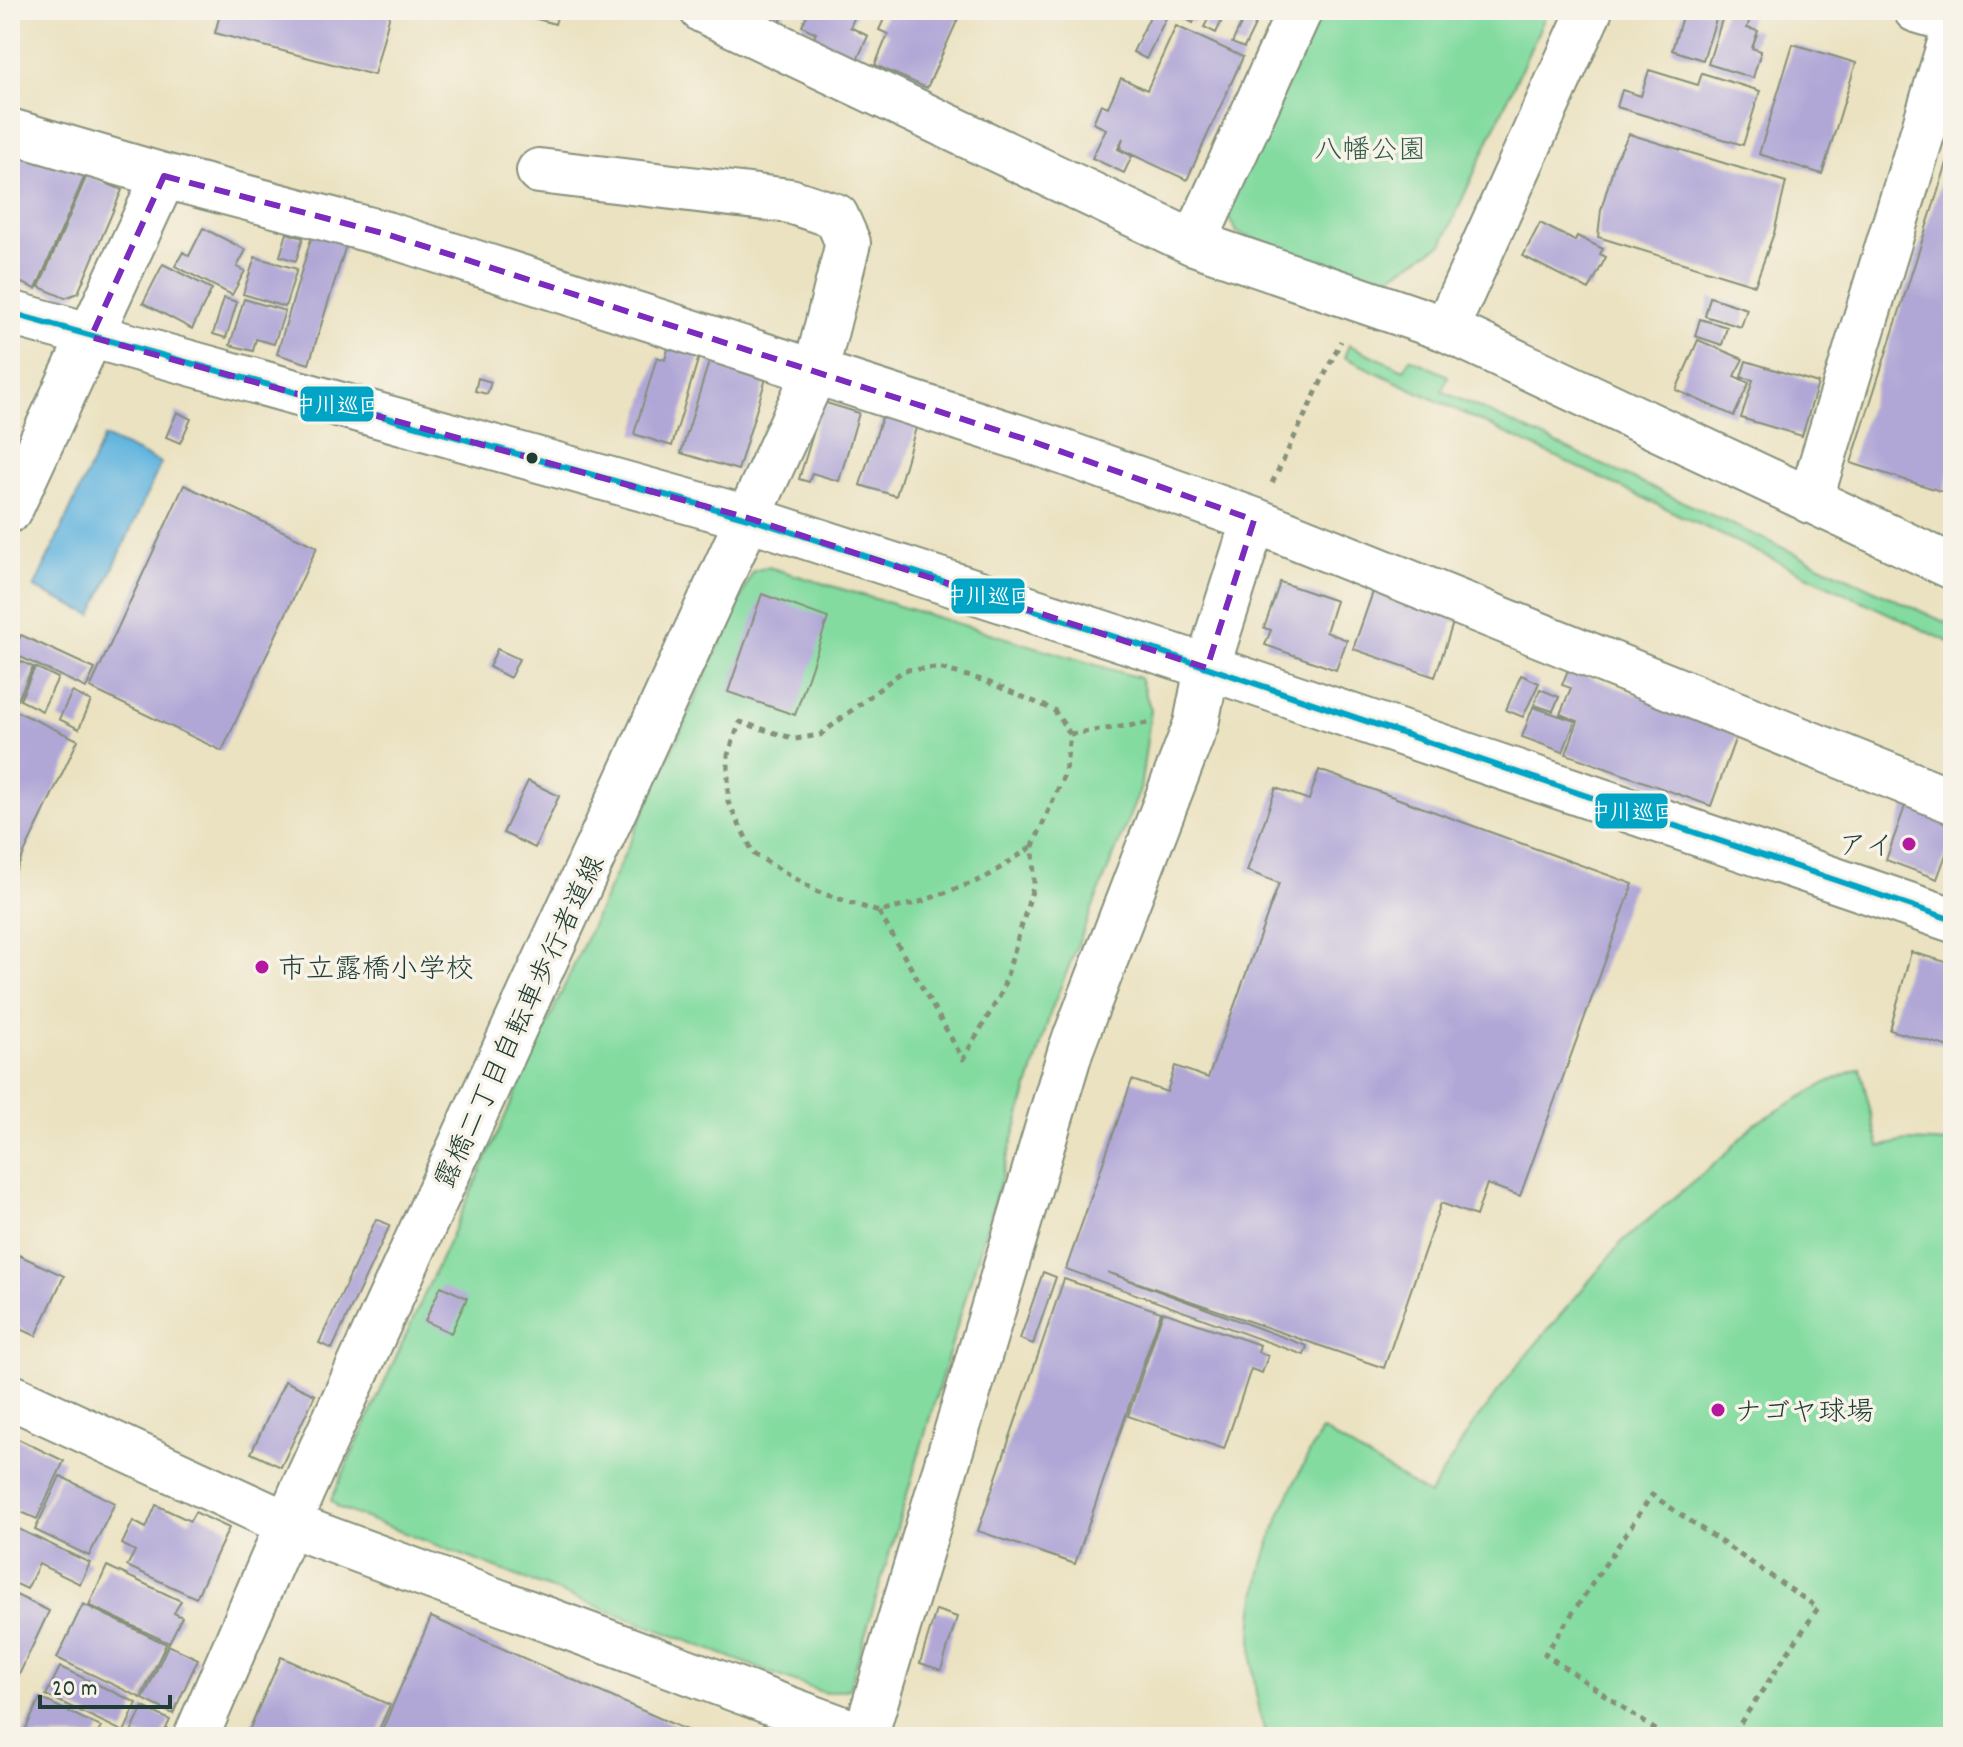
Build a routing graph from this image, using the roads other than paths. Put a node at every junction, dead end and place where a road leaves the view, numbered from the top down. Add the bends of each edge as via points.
1 (702, 10) edge
2 (1300, 10) edge
3 (1590, 10) edge
4 (1916, 10) edge
5 (1953, 21) edge
6 (1953, 33) edge
7 (10, 131) edge
8 (539, 171) dead end
9 (164, 176) junction
10 (1194, 243) junction
11 (10, 313) edge
12 (1446, 329) junction
13 (91, 337) junction
14 (816, 370) junction
15 (1810, 501) junction
16 (10, 510) edge
17 (748, 518) junction
18 (1254, 520) junction
19 (1953, 567) edge
20 (1207, 668) junction
21 (1953, 801) edge
22 (1953, 920) edge
23 (10, 1396) edge
24 (288, 1524) junction
25 (196, 1737) edge
26 (865, 1737) edge

1 - 10 street
2 - 10 street
3 - 12 street
4 - 5 street
6 - 15 street
7 - 9 street
8 - 14 street, 露橋二丁目自転車歩行者道線 via 790,201 836,216 848,243
9 - 13 street
9 - 14 street via 386,234
10 - 12 street
11 - 13 street
12 - 15 street
13 - 16 street
13 - 17 street
14 - 17 street, 露橋二丁目自転車歩行者道線
14 - 18 street
15 - 19 street
17 - 20 street
17 - 24 street, 露橋二丁目自転車歩行者道線
18 - 20 street
18 - 21 street
20 - 22 street
20 - 26 street via 1196,724 1071,1049
23 - 24 street
24 - 25 street, 露橋二丁目自転車歩行者道線
24 - 26 street

